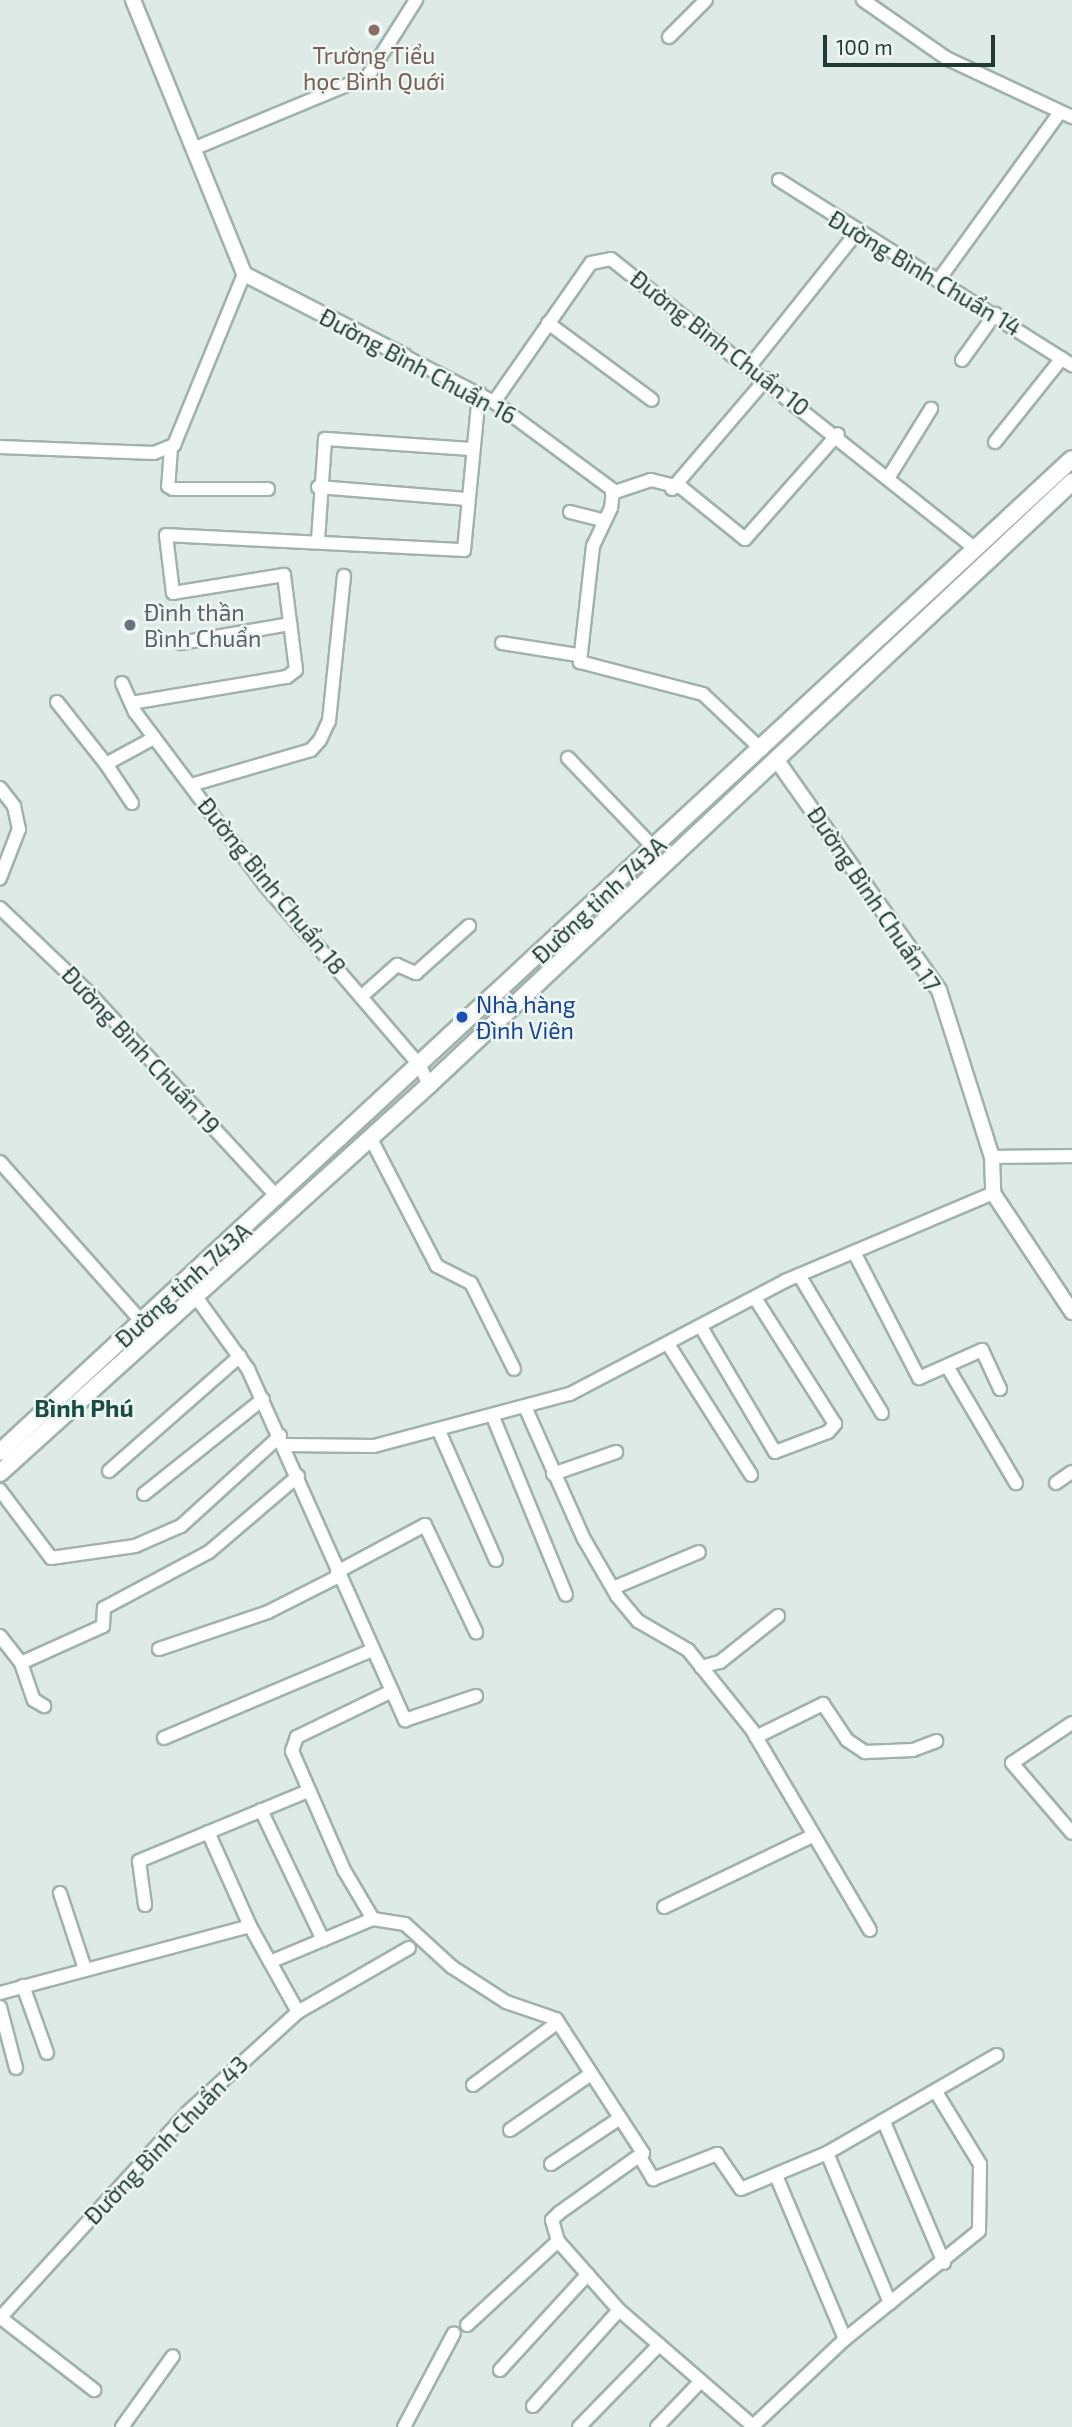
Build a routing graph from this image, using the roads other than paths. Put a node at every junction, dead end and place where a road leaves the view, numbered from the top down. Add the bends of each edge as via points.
1 (133, 0) edge
2 (416, 0) edge
3 (706, 0) edge
4 (863, 0) edge
5 (669, 37) dead end
6 (1066, 115) edge
7 (193, 149) junction
8 (779, 180) dead end
9 (856, 233) junction
10 (244, 274) junction
11 (940, 278) junction
12 (995, 314) junction
13 (548, 323) junction
14 (404, 356) joint
15 (962, 360) dead end
16 (1067, 362) edge
17 (750, 366) junction
18 (766, 379) junction
19 (479, 393) junction
20 (652, 400) dead end
21 (494, 402) junction
22 (931, 409) dead end
23 (838, 434) junction
24 (995, 442) dead end
25 (0, 447) edge
26 (171, 447) junction
27 (472, 449) junction
28 (1072, 459) edge
29 (890, 475) junction
30 (1072, 482) edge
31 (318, 487) junction
32 (268, 489) dead end
33 (672, 489) junction
34 (612, 493) junction
35 (467, 499) junction
36 (570, 512) dead end
37 (605, 521) junction
38 (318, 540) junction
39 (976, 549) junction
40 (952, 569) junction
41 (344, 576) dead end
42 (964, 584) junction
43 (290, 624) junction
44 (181, 643) dead end
45 (502, 643) dead end
46 (579, 655) junction
47 (122, 683) dead end
48 (57, 702) dead end
49 (131, 703) junction
50 (154, 737) junction
51 (769, 754) junction
52 (568, 758) dead end
53 (106, 764) junction
54 (191, 785) junction
55 (0, 788) edge
56 (132, 803) dead end
57 (655, 849) junction
58 (0, 878) edge
59 (0, 908) edge
60 (469, 926) dead end
61 (362, 996) junction
62 (421, 1066) junction
63 (429, 1085) junction
64 (370, 1137) junction
65 (1072, 1156) edge
66 (992, 1157) junction
67 (0, 1162) edge
68 (993, 1193) junction
69 (278, 1198) junction
70 (854, 1252) junction
71 (799, 1275) junction
72 (195, 1297) junction
73 (755, 1298) junction
74 (1072, 1312) edge
75 (142, 1322) junction
76 (701, 1327) junction
77 (668, 1344) junction
78 (240, 1356) junction
79 (947, 1366) junction
80 (514, 1369) dead end
81 (1000, 1389) dead end
82 (263, 1399) junction
83 (526, 1409) junction
84 (882, 1413) dead end
85 (493, 1417) junction
86 (439, 1431) junction
87 (283, 1441) junction
88 (1, 1450) edge
89 (616, 1452) dead end
90 (109, 1471) dead end
91 (1072, 1472) edge
92 (0, 1473) edge
93 (553, 1474) junction
94 (751, 1475) dead end
95 (298, 1476) junction
96 (1016, 1483) dead end
97 (1056, 1483) dead end
98 (0, 1490) edge
99 (144, 1493) dead end
100 (699, 1552) dead end
101 (496, 1560) dead end
102 (338, 1574) junction
103 (612, 1588) junction
104 (566, 1595) dead end
105 (778, 1616) dead end
106 (476, 1632) dead end
107 (0, 1636) edge
108 (159, 1648) dead end
109 (372, 1650) junction
110 (21, 1663) junction
111 (701, 1667) junction
112 (392, 1691) junction
113 (476, 1696) dead end
114 (44, 1706) dead end
115 (1072, 1723) edge
116 (756, 1737) junction
117 (164, 1738) dead end
118 (936, 1741) dead end
119 (307, 1791) junction
120 (261, 1810) junction
121 (208, 1832) junction
122 (1072, 1833) edge
123 (814, 1836) junction
124 (60, 1893) dead end
125 (145, 1905) dead end
126 (664, 1907) dead end
127 (373, 1919) junction
128 (250, 1926) junction
129 (870, 1930) dead end
130 (323, 1940) junction
131 (409, 1948) dead end
132 (270, 1962) junction
133 (85, 1969) junction
134 (23, 1986) junction
135 (0, 1993) edge
136 (0, 2007) edge
137 (298, 2012) junction
138 (558, 2022) junction
139 (47, 2053) dead end
140 (997, 2054) dead end
141 (16, 2068) dead end
142 (591, 2074) junction
143 (473, 2085) dead end
144 (936, 2092) junction
145 (620, 2118) junction
146 (884, 2122) junction
147 (510, 2130) dead end
148 (827, 2152) junction
149 (640, 2157) junction
150 (551, 2164) dead end
151 (778, 2178) junction
152 (558, 2241) junction
153 (944, 2263) junction
154 (588, 2274) junction
155 (890, 2303) junction
156 (619, 2310) junction
157 (0, 2318) edge
158 (467, 2325) dead end
159 (454, 2333) dead end
160 (845, 2339) junction
161 (659, 2345) junction
162 (173, 2356) dead end
163 (500, 2370) dead end
164 (700, 2382) junction
165 (94, 2390) dead end
166 (533, 2406) dead end
167 (737, 2422) edge
168 (122, 2427) edge
169 (404, 2427) edge
170 (579, 2427) edge
171 (657, 2427) edge
172 (754, 2427) edge

1 - 7 street
2 - 7 street via 368,76
3 - 5 street
4 - 6 street via 946,58
6 - 11 street
7 - 10 street
8 - 9 street, Đường Bình Chuẩn 14
9 - 11 street, Đường Bình Chuẩn 14
9 - 17 street
10 - 14 street, Đường Bình Chuẩn 16
10 - 26 street
11 - 12 street, Đường Bình Chuẩn 14
12 - 15 street
12 - 16 street, Đường Bình Chuẩn 14
13 - 17 street, Đường Bình Chuẩn 10 via 591,263 611,258
13 - 20 street
13 - 21 street, Đường Bình Chuẩn 10
14 - 19 street, Đường Bình Chuẩn 16
16 - 24 street
17 - 18 street, Đường Bình Chuẩn 10
18 - 23 street, Đường Bình Chuẩn 10
18 - 33 street
19 - 21 street, Đường Bình Chuẩn 16
19 - 27 street
21 - 34 street, Đường Bình Chuẩn 16 via 585,464
22 - 29 street
23 - 29 street, Đường Bình Chuẩn 10
23 - 33 street via 746,539 682,488
25 - 26 street via 120,454
26 - 32 street via 168,486 173,489
27 - 31 street via 336,436 325,439
27 - 35 street
28 - 39 main road, Đường tỉnh 743A
29 - 39 street, Đường Bình Chuẩn 10
30 - 42 main road, Đường tỉnh 743A
31 - 35 street
31 - 38 street
33 - 34 street via 651,480
34 - 37 street
35 - 38 street via 464,550
36 - 37 street
37 - 46 street via 593,546
38 - 43 street via 166,535 173,593 284,575
39 - 40 main road, Đường tỉnh 743A
40 - 42 main road
40 - 51 main road, Đường tỉnh 743A
41 - 54 street via 329,721 320,740 311,750
42 - 51 main road, Đường tỉnh 743A
43 - 44 street
43 - 49 street via 293,674
45 - 46 street
46 - 51 street via 587,666 703,694
47 - 49 street, Đường Bình Chuẩn 18
48 - 53 street
49 - 50 street, Đường Bình Chuẩn 18
50 - 53 street
50 - 54 street, Đường Bình Chuẩn 18
51 - 57 main road, Đường tỉnh 743A
51 - 63 main road, Đường tỉnh 743A
51 - 66 street, Đường Bình Chuẩn 17 via 939,990
52 - 57 street
53 - 56 street
54 - 61 street, Đường Bình Chuẩn 18 via 265,885
55 - 58 street via 14,806 19,828
57 - 62 main road, Đường tỉnh 743A
59 - 69 street, Đường Bình Chuẩn 19 via 90,994
60 - 61 street via 416,972 397,965
61 - 62 street, Đường Bình Chuẩn 18
62 - 63 street, Đường Bình Chuẩn 18
62 - 69 main road, Đường tỉnh 743A
63 - 64 main road, Đường tỉnh 743A
64 - 72 main road, Đường tỉnh 743A
64 - 80 street via 437,1266 471,1283
65 - 66 street
66 - 68 street, Đường Bình Chuẩn 17
67 - 75 street
68 - 70 street
68 - 74 street
69 - 75 main road, Đường tỉnh 743A
70 - 71 street
70 - 79 street via 919,1378
71 - 73 street
71 - 84 street
72 - 78 street
72 - 92 main road, Đường tỉnh 743A
73 - 76 street
73 - 76 street via 835,1424 828,1433 775,1452
75 - 88 main road, Đường tỉnh 743A
76 - 77 street
77 - 83 street
77 - 94 street
78 - 82 street
78 - 90 street
79 - 81 street via 982,1350
79 - 96 street
82 - 87 street
82 - 99 street
83 - 85 street
83 - 93 street
85 - 86 street
85 - 104 street
86 - 87 street via 374,1446
86 - 101 street
87 - 95 street
87 - 98 street via 181,1525 135,1546 51,1558
89 - 93 street
91 - 97 street
93 - 103 street
95 - 102 street
95 - 110 street via 209,1552 104,1608 105,1624
100 - 103 street
102 - 106 street via 425,1525
102 - 108 street via 268,1612
102 - 109 street
103 - 111 street via 638,1620 688,1650
105 - 111 street via 720,1662
107 - 110 street
109 - 112 street
109 - 117 street
110 - 114 street via 34,1700
111 - 116 street
112 - 113 street via 411,1723
112 - 119 street via 297,1737 292,1751
115 - 122 street via 1012,1763
116 - 118 street via 823,1704 847,1740 865,1752 913,1750
116 - 123 street
119 - 120 street
119 - 127 street
120 - 121 street
120 - 130 street
121 - 125 street via 135,1864
121 - 128 street
123 - 126 street
123 - 129 street
124 - 133 street
127 - 130 street
127 - 138 street via 405,1924 452,1967 506,2002 545,2011
128 - 132 street
128 - 133 street
130 - 132 street
131 - 137 street, Đường Bình Chuẩn 43
132 - 137 street via 298,2001
133 - 134 street
134 - 135 street
134 - 139 street
136 - 141 street
137 - 157 street, Đường Bình Chuẩn 43 via 187,2113
138 - 142 street
138 - 143 street
140 - 144 street
142 - 145 street
142 - 147 street
144 - 146 street
144 - 153 street via 981,2164 982,2181 979,2231
145 - 149 street
145 - 150 street
146 - 148 street
146 - 153 street
148 - 151 street
148 - 155 street
149 - 151 street via 653,2179 717,2154 741,2189
149 - 152 street via 552,2220
151 - 160 street
152 - 154 street
152 - 158 street
153 - 155 street
154 - 156 street
154 - 163 street
155 - 160 street
156 - 161 street
156 - 166 street
157 - 165 street
159 - 169 street
160 - 172 street
161 - 164 street
161 - 170 street
162 - 168 street
164 - 167 street
164 - 171 street
167 - 172 street

